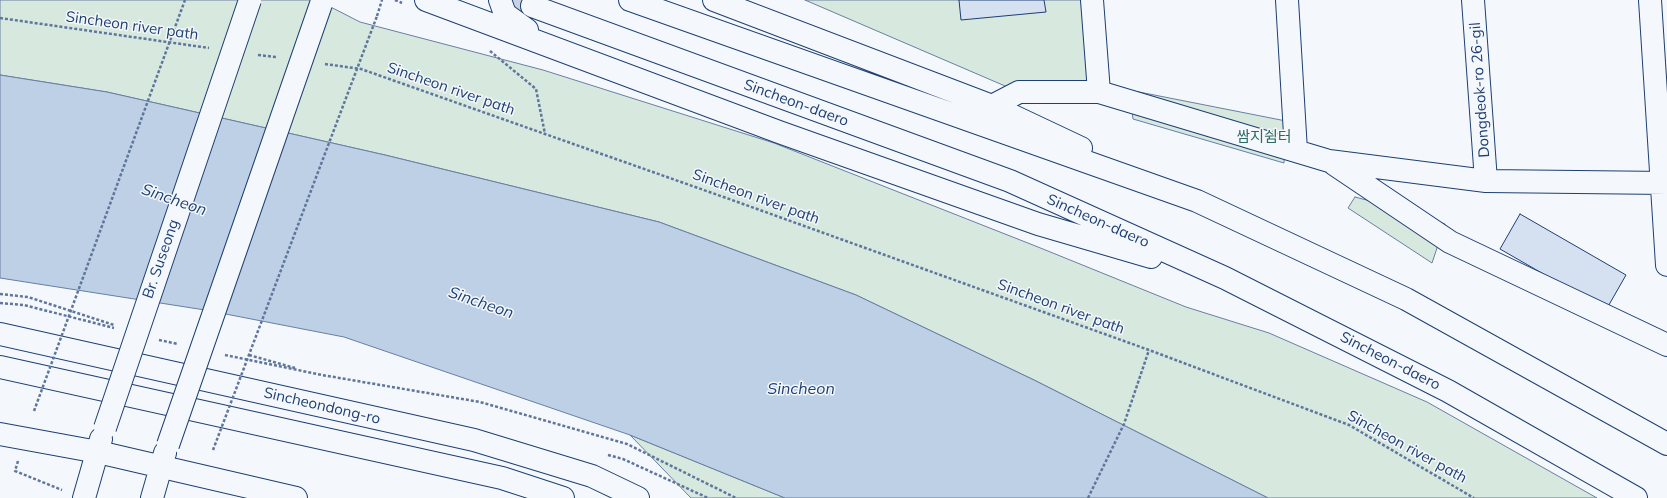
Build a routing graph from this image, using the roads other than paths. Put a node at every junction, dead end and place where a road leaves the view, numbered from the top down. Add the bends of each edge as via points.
1 (250, 0) edge
2 (426, 0) edge
3 (500, 0) edge
4 (630, 0) edge
5 (714, 0) edge
6 (1092, 0) edge
7 (1287, 0) edge
8 (1474, 0) edge
9 (1650, 0) edge
10 (321, 2) edge
11 (532, 6) tunnel mouth
12 (549, 45) junction
13 (1099, 92) junction
14 (992, 106) junction
15 (1296, 151) junction
16 (1329, 161) junction
17 (1486, 181) junction
18 (1664, 183) edge
19 (1197, 201) junction
20 (1667, 265) edge
21 (1225, 278) junction
22 (0, 334) edge
23 (1667, 345) edge
24 (0, 367) edge
25 (0, 434) edge
26 (1667, 444) edge
27 (98, 452) junction
28 (161, 467) junction
29 (559, 497) edge
30 (84, 498) edge
31 (152, 498) edge
32 (296, 498) edge
33 (638, 498) edge
34 (1636, 498) edge

1 - 27 main road, Br. Suseong, bridge
2 - 12 main road
3 - 12 main road via 505,14
4 - 19 main road
5 - 14 main road
6 - 13 main road
7 - 15 main road
8 - 17 main road, Dongdeok-ro 26-gil
9 - 18 main road
10 - 28 main road, bridge
11 - 21 main road, Sincheon-daero via 1010,181
12 - 21 main road via 780,132 1038,224
13 - 14 main road via 1019,92
13 - 15 main road
14 - 19 main road
15 - 16 main road
16 - 17 main road
16 - 23 main road via 1450,242
17 - 18 main road
18 - 20 main road
19 - 26 main road via 1406,299
21 - 34 main road, Sincheon-daero via 1448,391
22 - 33 main road, Sincheondong-ro via 474,440 592,476
24 - 29 main road, Sincheondong-ro via 502,478
25 - 27 main road
27 - 28 main road
27 - 30 main road, Br. Suseong
28 - 31 main road
28 - 32 main road

